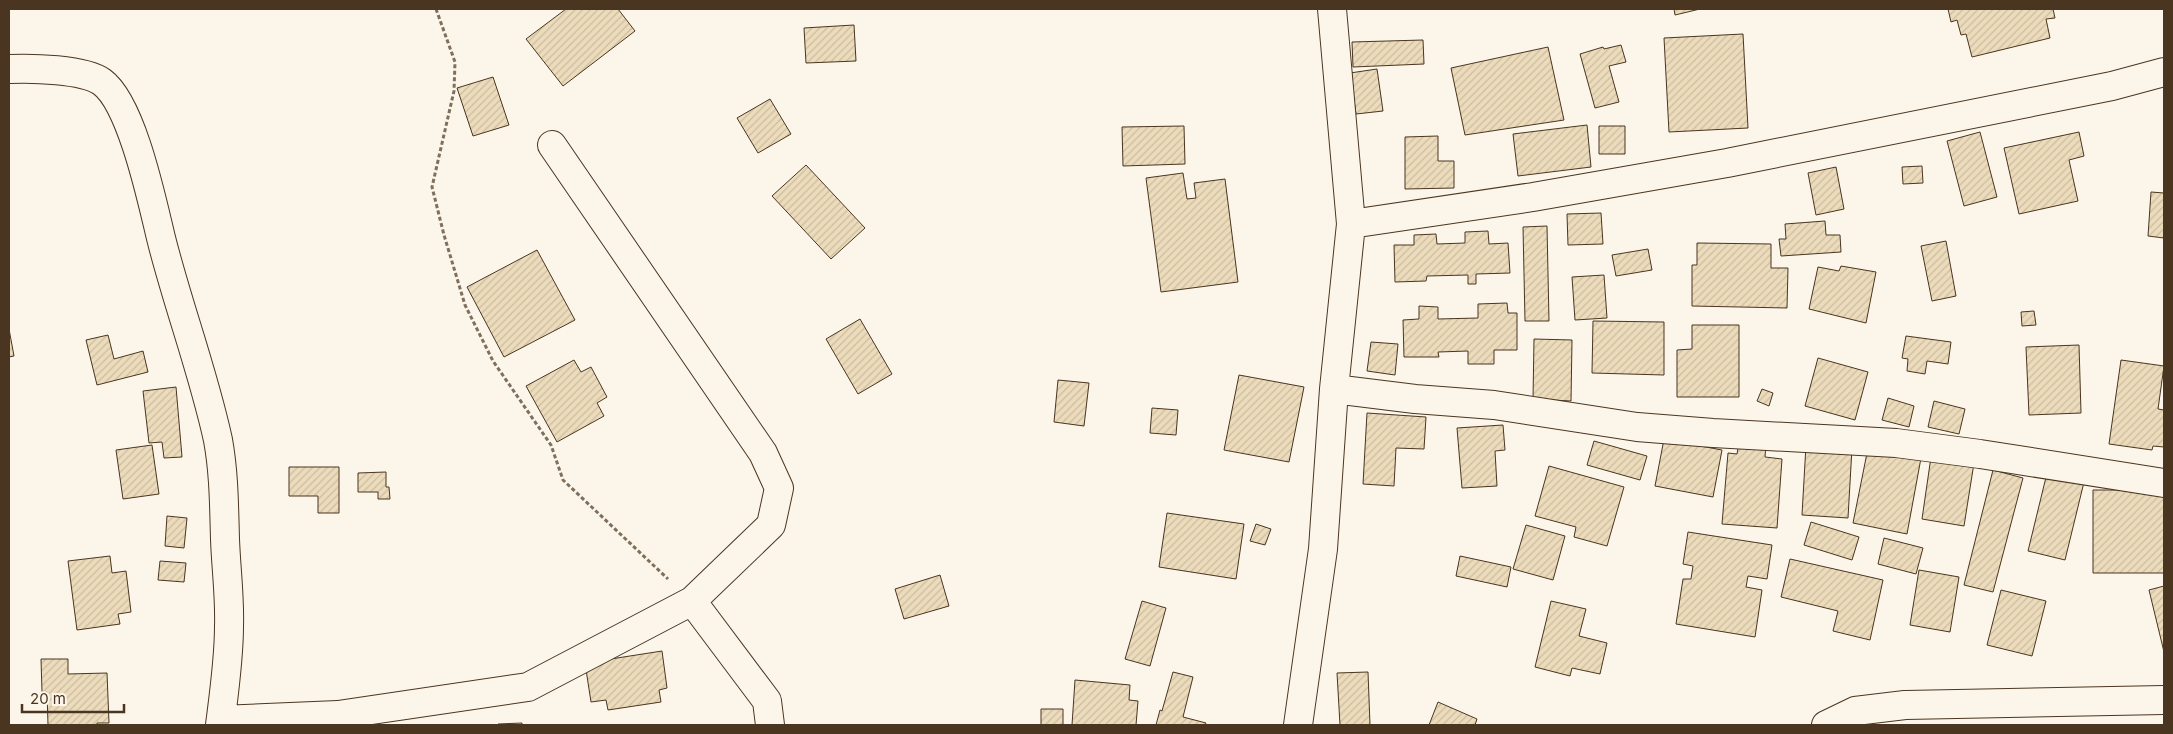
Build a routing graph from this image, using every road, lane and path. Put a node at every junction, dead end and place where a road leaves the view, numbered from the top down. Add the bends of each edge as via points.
1 (436, 9) edge
2 (1332, 9) edge
3 (9, 70) edge
4 (2164, 72) edge
5 (552, 146) dead end
6 (1351, 224) junction
7 (1334, 389) junction
8 (2164, 483) edge
9 (692, 601) junction
10 (2164, 700) edge
11 (220, 722) edge
12 (770, 725) edge
13 (1298, 725) edge
14 (1826, 725) edge

1 - 9 path via 455,62 454,91 432,187 464,305 492,361 551,446 563,480
2 - 6 street
3 - 11 street via 37,68 82,74 102,82 128,120 203,379 219,450 224,484 230,627
4 - 6 street via 2112,86 1727,163
5 - 9 street via 764,453 779,488 771,525
6 - 7 street
7 - 8 street via 1494,405 1637,427 1896,443
7 - 13 street via 1323,549
9 - 11 street via 528,687 338,715
9 - 12 street via 767,701
10 - 14 street via 1905,705 1854,712

